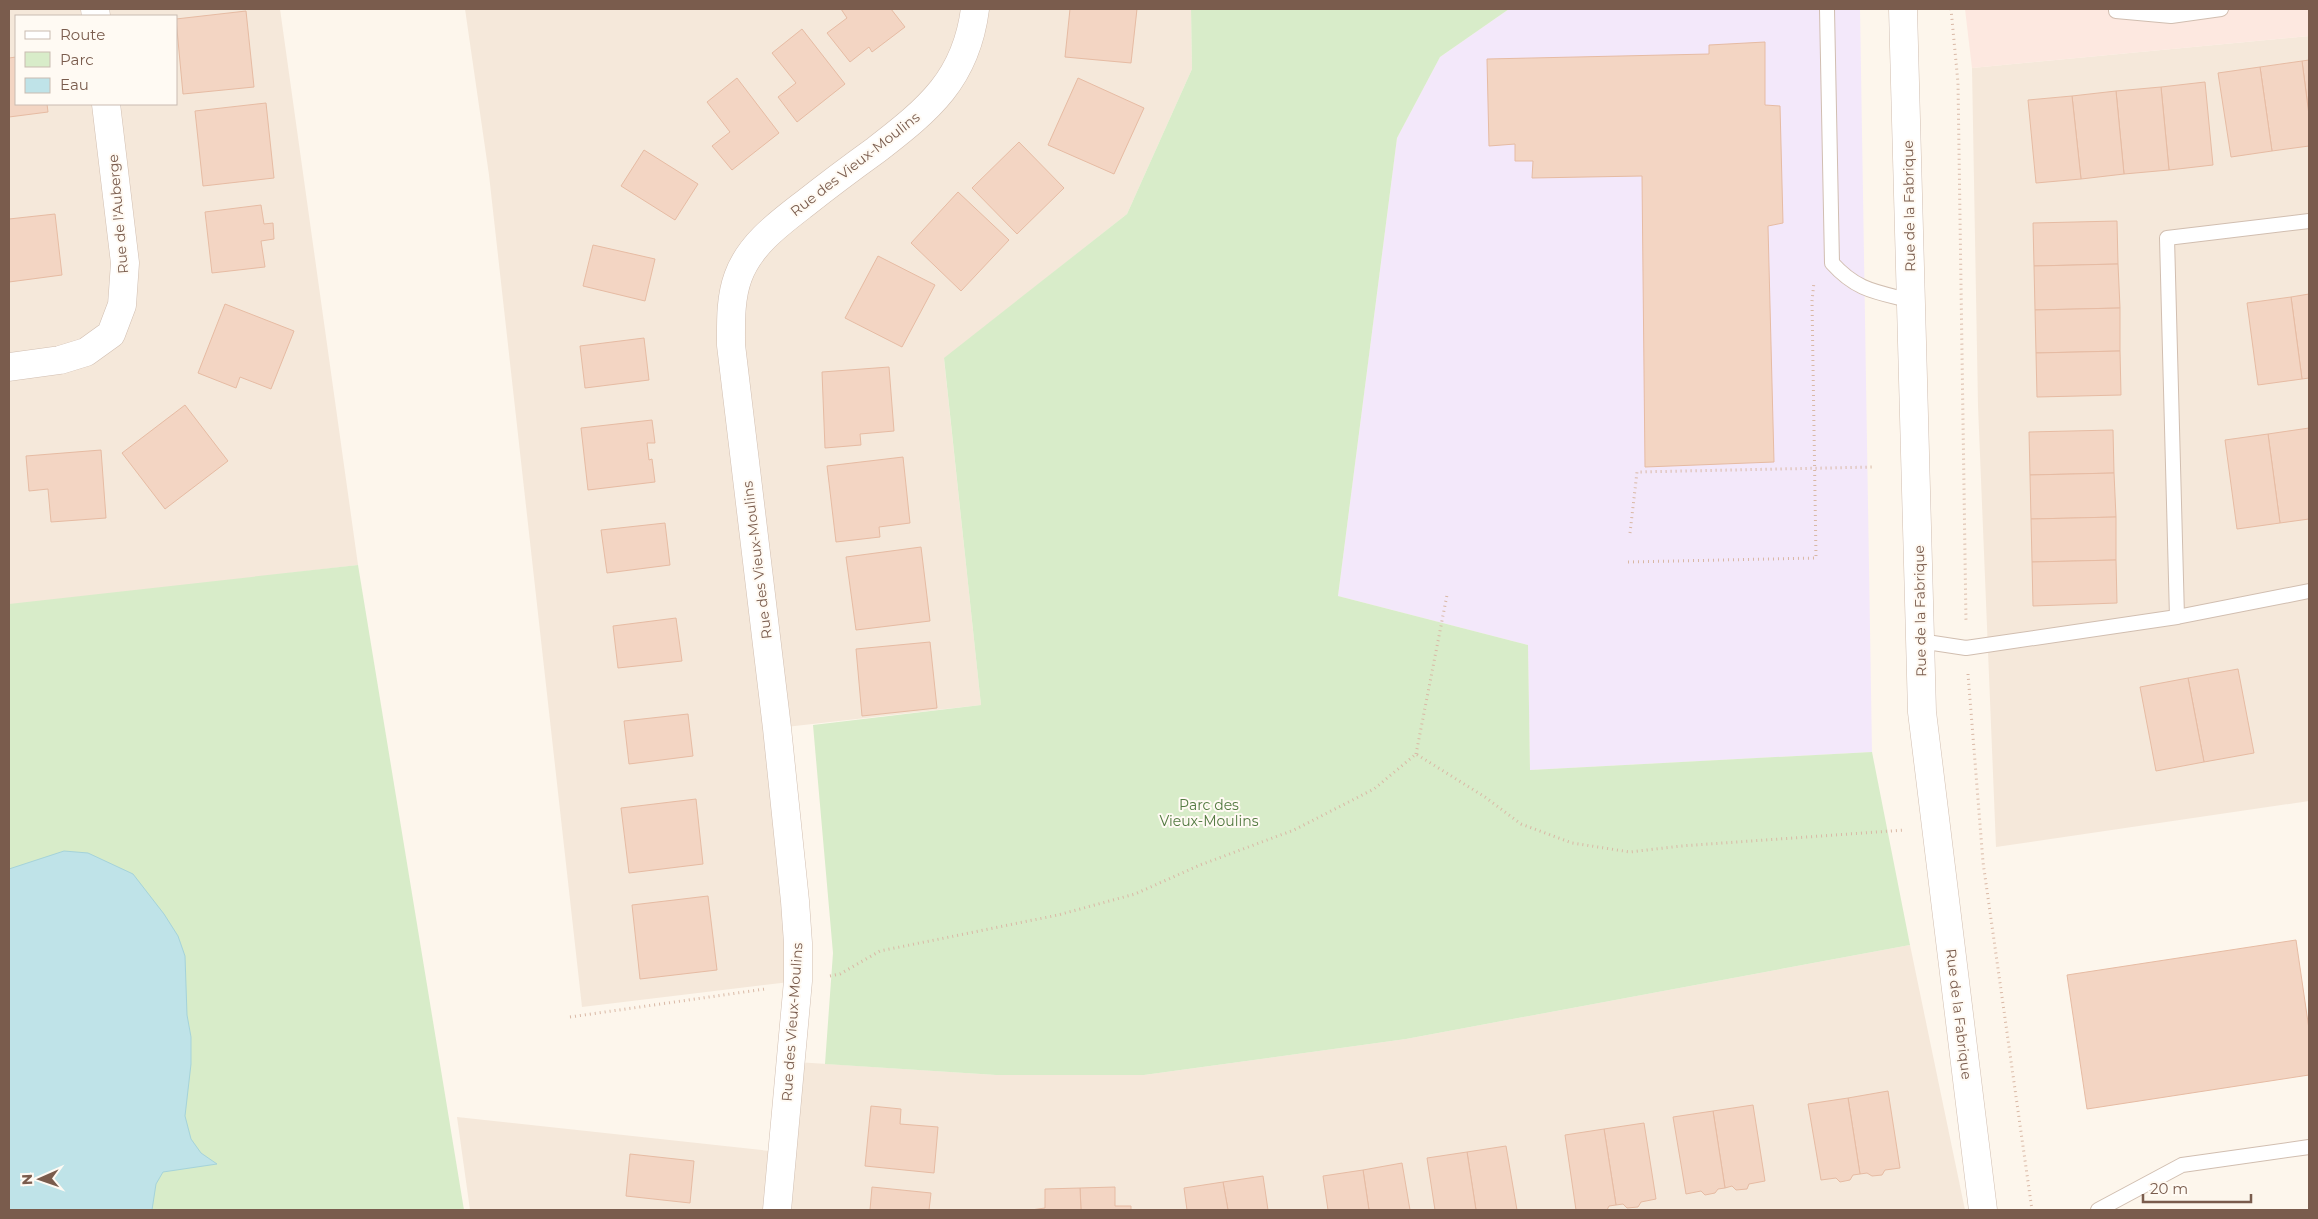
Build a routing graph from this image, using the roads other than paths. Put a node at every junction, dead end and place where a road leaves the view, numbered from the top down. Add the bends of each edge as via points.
1 (975, 9) edge
2 (1826, 9) edge
3 (1903, 9) edge
4 (2116, 9) edge
5 (2221, 9) edge
6 (106, 105) edge
7 (2309, 221) edge
8 (1912, 301) junction
9 (9, 367) edge
10 (2309, 591) edge
11 (2177, 617) junction
12 (1920, 641) junction
13 (2309, 1147) edge
14 (777, 1210) edge
15 (1983, 1210) edge
16 (2098, 1210) edge

1 - 14 street, Rue des Vieux-Moulins via 972,31 959,65 942,91 918,118 781,221 755,246 738,277 732,306 731,345 777,728 798,943 798,981
2 - 8 lane via 1832,262 1846,278 1870,290
3 - 8 street, Rue de la Fabrique
4 - 5 lane via 2170,16
6 - 9 street, Rue de l'Auberge via 125,263 122,305 111,334 86,352 60,360
7 - 11 lane via 2167,238
8 - 12 street, Rue de la Fabrique
10 - 11 lane
11 - 12 lane via 1966,648
12 - 15 street, Rue de la Fabrique via 1922,712
13 - 16 lane via 2182,1165

